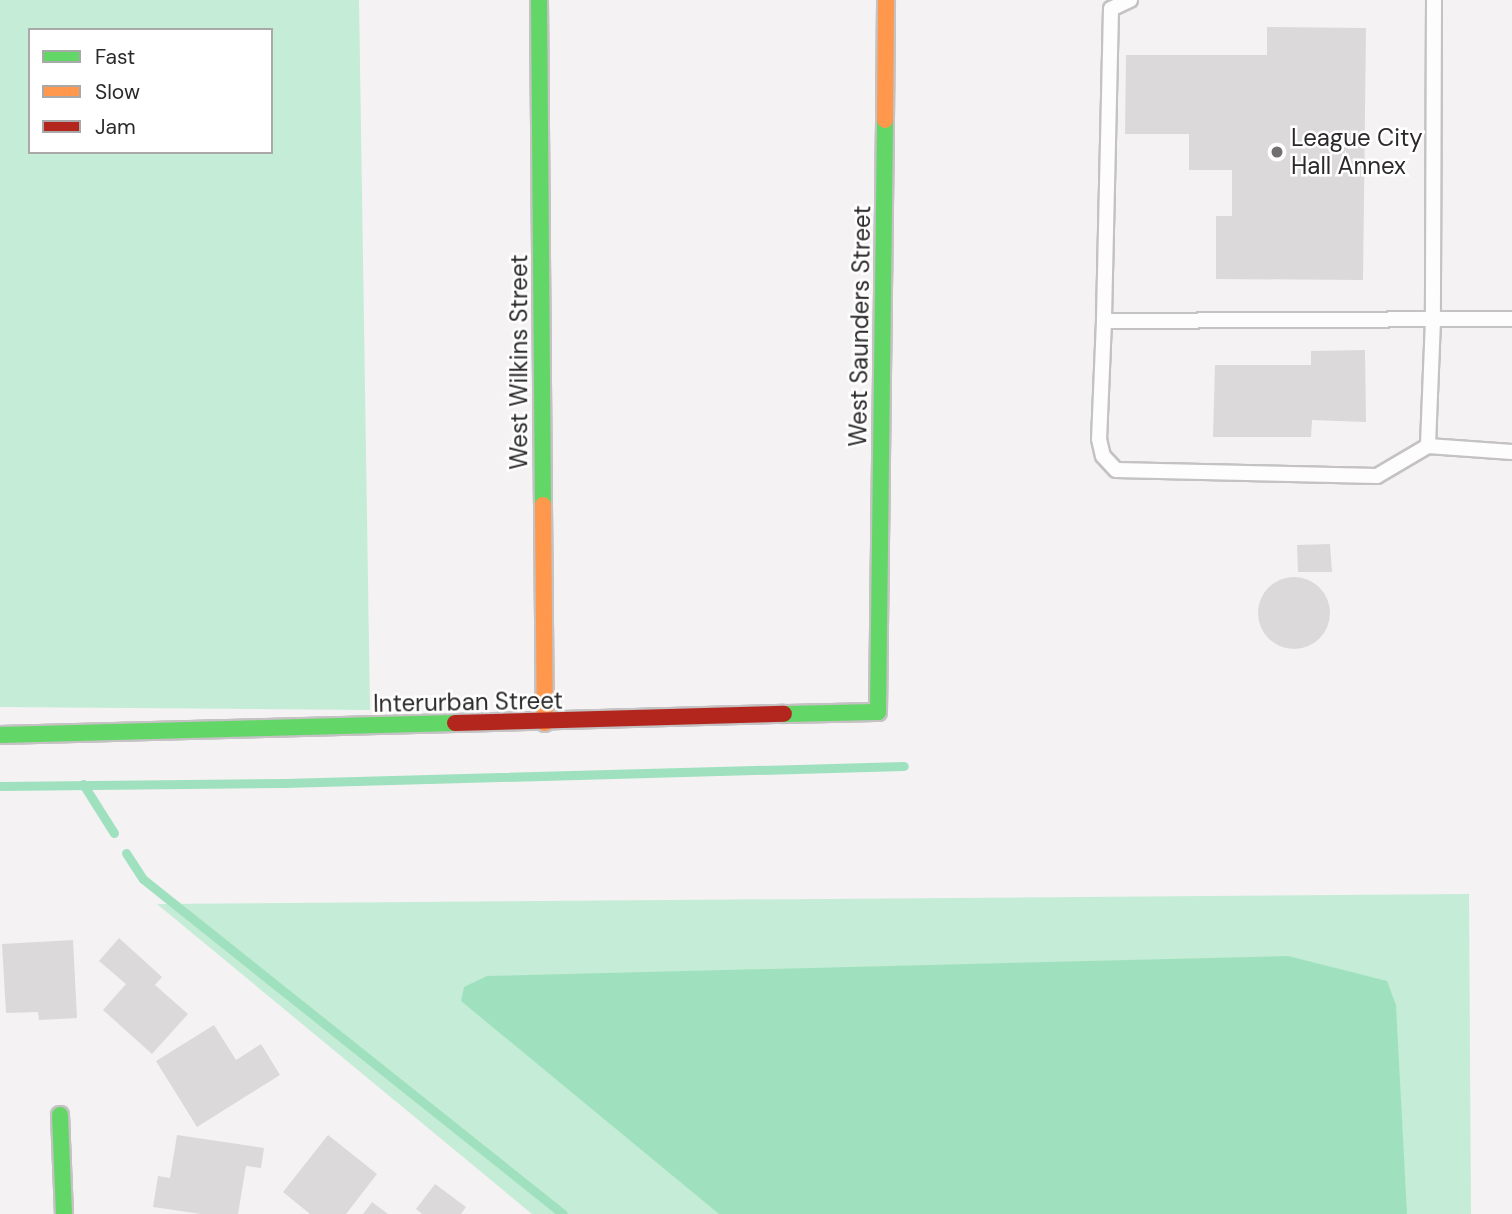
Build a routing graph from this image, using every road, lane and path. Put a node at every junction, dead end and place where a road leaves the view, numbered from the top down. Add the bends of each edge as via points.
1 (539, 0) edge
2 (886, 0) edge
3 (1130, 0) edge
4 (1434, 0) edge
5 (1512, 319) edge
6 (1433, 320) junction
7 (1104, 321) junction
8 (1428, 446) junction
9 (1512, 453) edge
10 (879, 653) joint
11 (545, 723) junction
12 (0, 735) edge
13 (60, 1115) dead end
14 (64, 1214) edge

1 - 11 street, West Wilkins Street
2 - 10 street, West Saunders Street
3 - 7 lane via 1111,9
4 - 6 lane
5 - 6 lane
6 - 7 lane
6 - 8 lane
7 - 8 lane via 1099,439 1103,456 1116,470 1377,476
8 - 9 lane
10 - 11 street, Interurban Street via 878,712
11 - 12 street, Interurban Street
13 - 14 street

